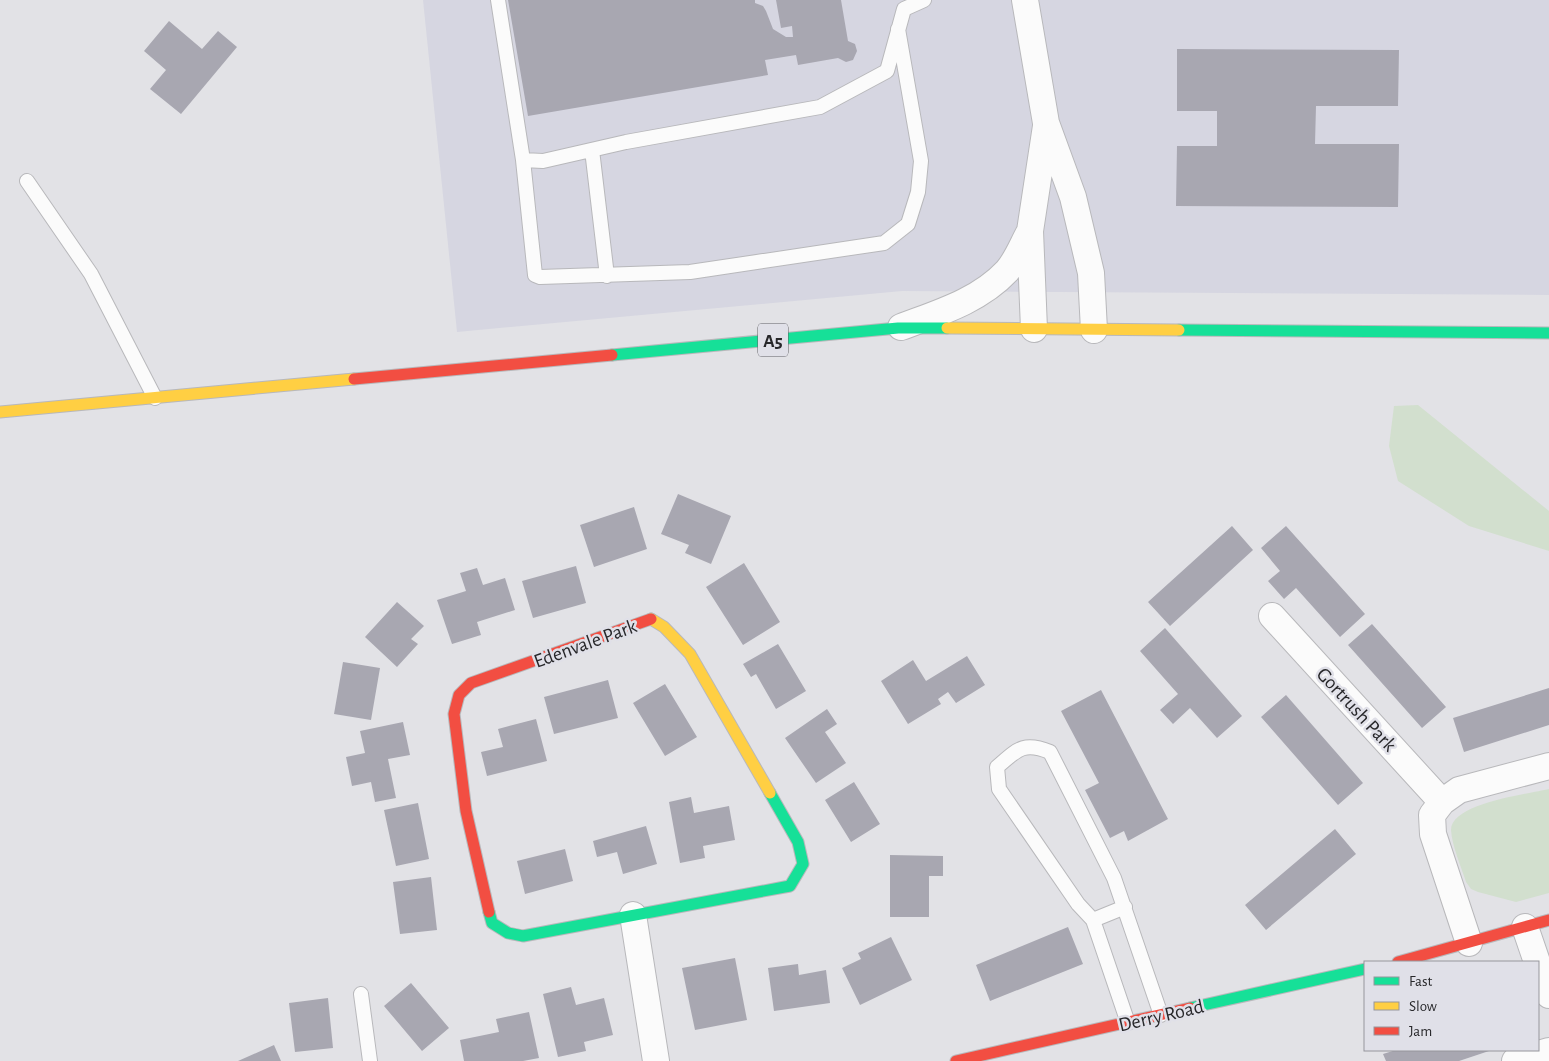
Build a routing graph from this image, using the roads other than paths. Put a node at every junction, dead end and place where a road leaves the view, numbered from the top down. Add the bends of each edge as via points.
1 (498, 0) edge
2 (924, 0) edge
3 (1026, 0) edge
4 (898, 29) junction
5 (1046, 123) junction
6 (592, 150) junction
7 (523, 160) junction
8 (27, 181) dead end
9 (1030, 230) junction
10 (607, 276) junction
11 (898, 328) junction
12 (1034, 329) junction
13 (1094, 330) junction
14 (1549, 333) edge
15 (155, 398) junction
16 (0, 412) edge
17 (1272, 616) dead end
18 (1549, 766) edge
19 (1442, 802) junction
20 (1125, 907) junction
21 (633, 915) junction
22 (1093, 920) junction
23 (1537, 924) edge
24 (1468, 943) junction
25 (1402, 961) edge
26 (1538, 961) edge
27 (1539, 966) edge
28 (1364, 969) edge
29 (362, 994) dead end
30 (1549, 995) edge
31 (1161, 1015) junction
32 (1128, 1022) junction
33 (1549, 1051) edge
34 (1020, 1054) edge
35 (370, 1061) edge
36 (656, 1061) edge
37 (956, 1061) edge
38 (1514, 1061) edge

1 - 7 lane
2 - 4 lane via 904,9
3 - 5 street
4 - 6 lane via 887,71 820,107
4 - 10 lane via 921,161 918,192 908,224 884,244 690,272
5 - 9 street
5 - 13 street via 1076,206 1091,273
6 - 7 lane via 542,161
6 - 10 lane
7 - 10 lane via 535,275 552,278
8 - 15 lane via 91,274
9 - 11 street via 1008,270 985,291
9 - 12 street
11 - 12 main road, A5
11 - 15 main road, A5
12 - 13 main road, A5
13 - 14 main road, A5
15 - 16 main road, A5
17 - 19 street, Gortrush Park
18 - 19 street via 1459,790
19 - 24 street via 1432,815 1433,834
20 - 22 lane
20 - 22 lane via 1114,878 1050,752 1035,746 1020,747 997,767 999,789 1078,904
20 - 31 lane
21 - 21 main road, Edenvale Park via 790,886 803,864 798,842 690,654 664,627 651,619 471,683 459,695 454,714 466,811 492,923 508,933 524,936
21 - 36 street
22 - 32 lane
23 - 24 main road
23 - 26 street
24 - 25 main road
27 - 30 street
28 - 31 main road, Derry Road
29 - 35 lane
31 - 32 main road, Derry Road
32 - 34 main road, Derry Road
33 - 38 street
34 - 37 main road, Derry Road

